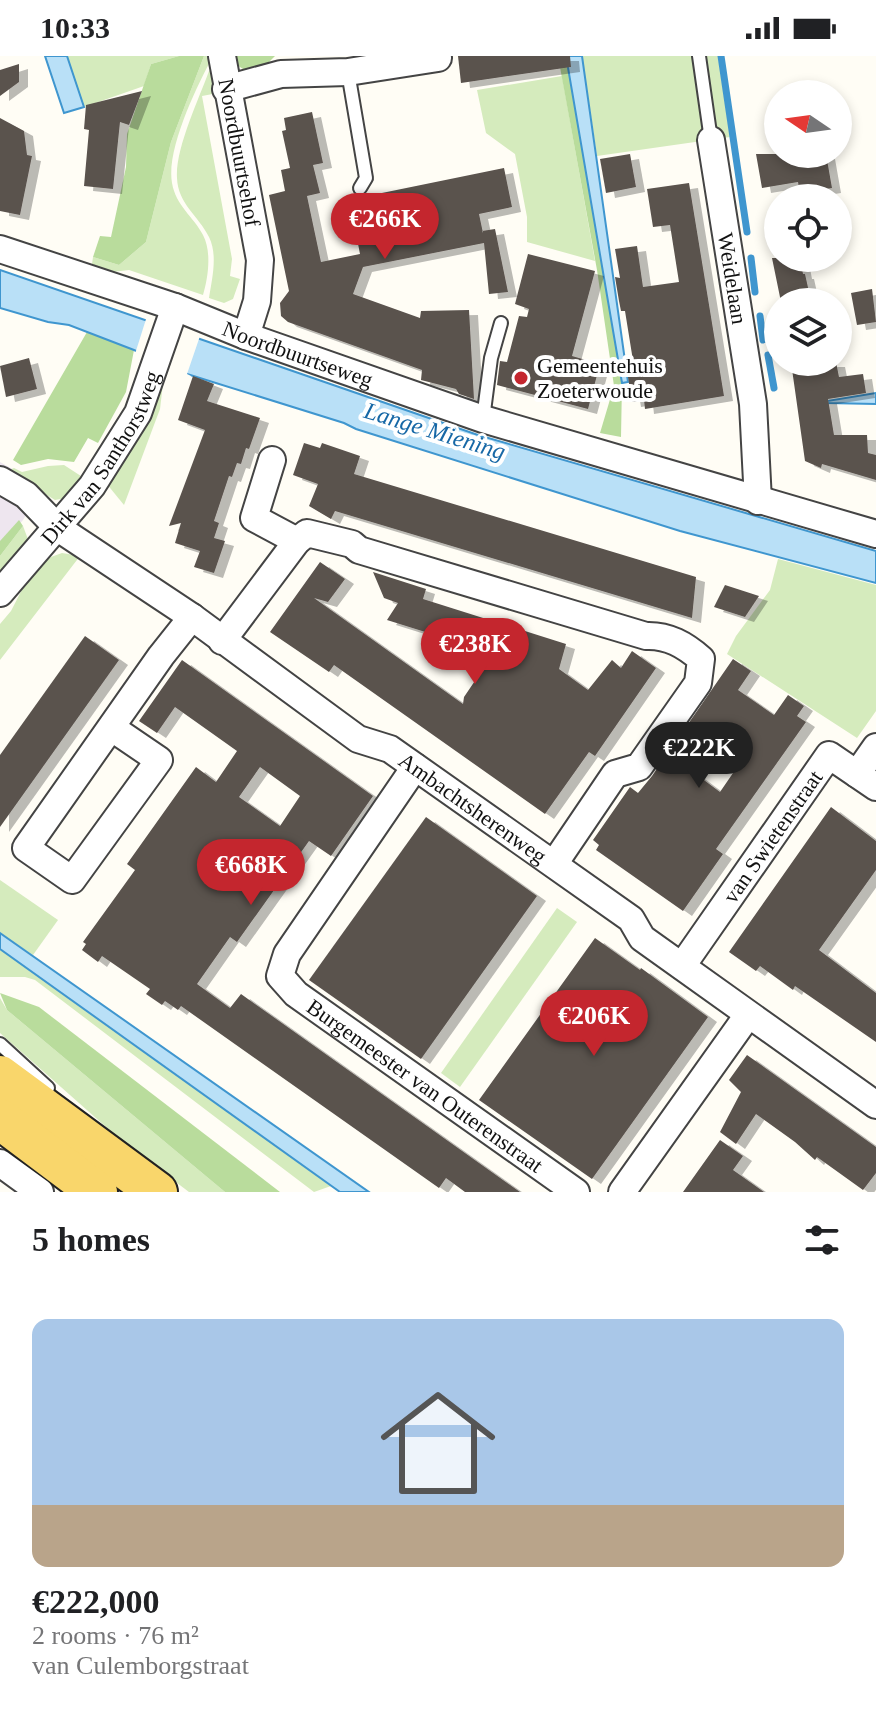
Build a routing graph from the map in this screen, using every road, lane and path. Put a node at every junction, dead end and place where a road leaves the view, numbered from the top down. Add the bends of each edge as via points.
1 (699, 56) edge
2 (221, 57) edge
3 (438, 58) edge
4 (348, 72) junction
5 (226, 89) junction
6 (711, 140) joint
7 (360, 188) dead end
8 (0, 249) edge
9 (174, 313) junction
10 (501, 323) dead end
11 (246, 336) junction
12 (483, 419) junction
13 (272, 460) dead end
14 (0, 480) edge
15 (758, 501) junction
16 (58, 528) junction
17 (876, 534) edge
18 (297, 541) junction
19 (0, 593) edge
20 (192, 617) junction
21 (222, 641) junction
22 (112, 728) junction
23 (876, 747) edge
24 (415, 767) junction
25 (866, 780) edge
26 (554, 864) junction
27 (682, 966) junction
28 (748, 1015) junction
29 (0, 1044) edge
30 (0, 1076) edge
31 (60, 1099) dead end
32 (876, 1105) edge
33 (0, 1119) edge
34 (107, 1138) dead end
35 (0, 1163) edge
36 (40, 1192) edge
37 (97, 1192) edge
38 (157, 1192) edge
39 (173, 1192) edge
40 (576, 1192) edge
41 (622, 1192) edge

1 - 6 lane, Weidelaan
2 - 5 street
3 - 4 street, Noordbuurtsehof
4 - 5 street, Noordbuurtsehof via 281,74
4 - 7 lane via 366,178
5 - 11 street, Noordbuurtsehof via 260,260 257,301
6 - 15 street, Weidelaan via 753,404
8 - 9 street, Noordbuurtseweg
9 - 11 street, Noordbuurtseweg
9 - 16 street, Dirk van Santhorstweg via 138,413
10 - 12 lane
11 - 12 street, Noordbuurtseweg
12 - 15 street, Noordbuurtseweg
13 - 18 street via 254,518
14 - 16 street, Ambachtsherenweg via 26,495
15 - 17 street, Noordbuurtseweg
16 - 19 street, Dirk van Santhorstweg
16 - 20 street, Ambachtsherenweg
18 - 21 street
18 - 26 street via 307,533 352,544 685,644 701,659 698,683 639,767 615,774
20 - 21 street, Ambachtsherenweg
20 - 22 street
21 - 24 street, Ambachtsherenweg via 358,739 390,749
22 - 22 street via 26,848 72,880 159,760
23 - 25 street
24 - 26 street, Ambachtsherenweg
24 - 40 street, Burgemeester van Outerenstraat via 287,954 280,976 296,994
25 - 27 street, van Swietenstraat via 829,755
26 - 27 street, Ambachtsherenweg via 631,919 642,938
27 - 28 street, Ambachtsherenweg
28 - 32 street, Ambachtsherenweg
28 - 41 street
29 - 31 lane
30 - 38 main road
33 - 37 main road
34 - 39 lane
35 - 36 street

